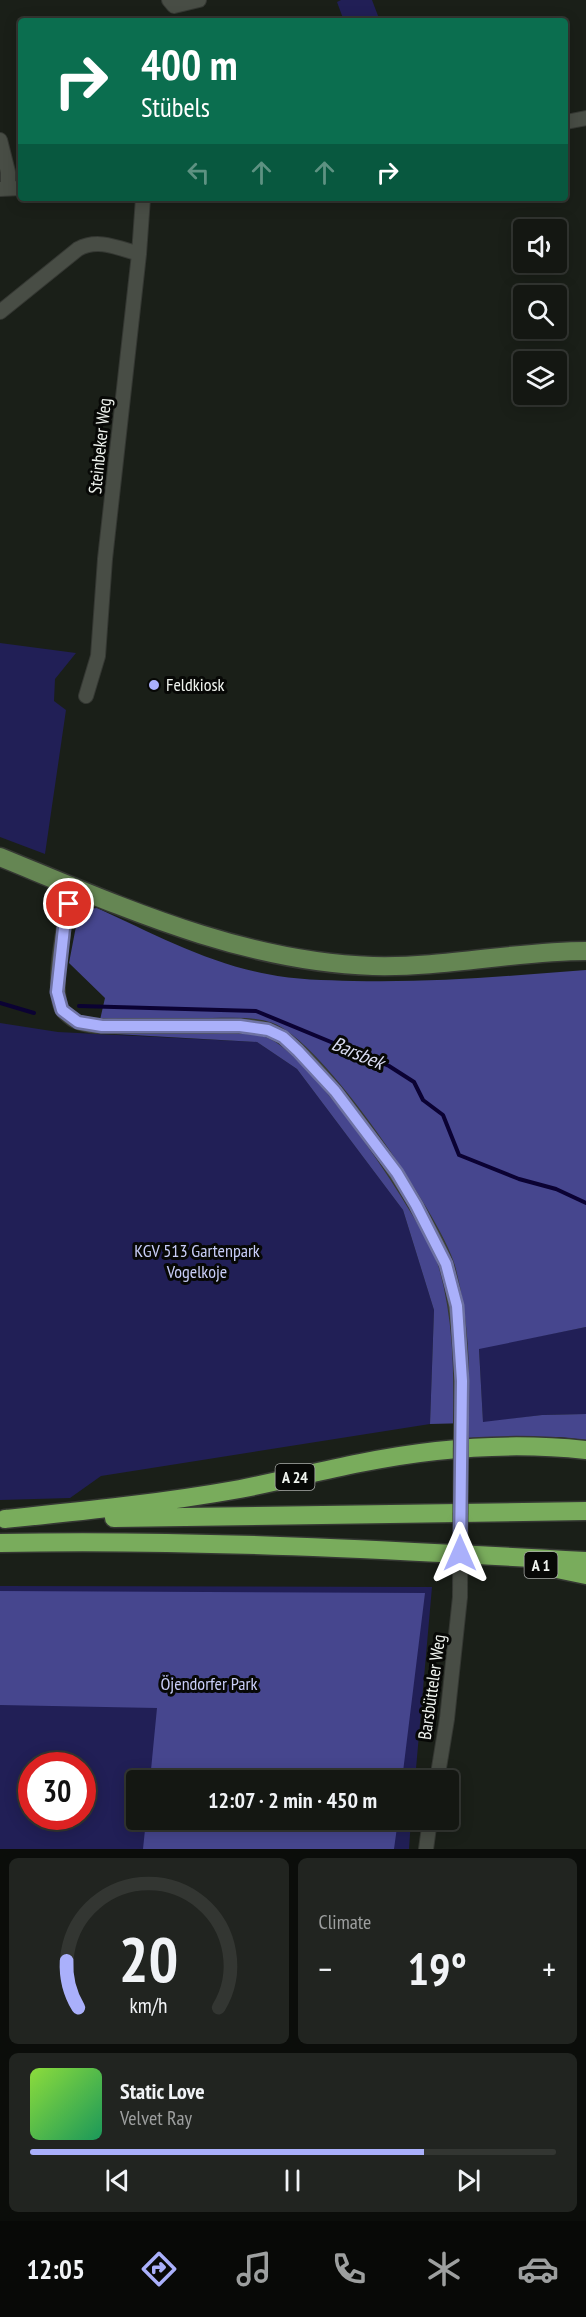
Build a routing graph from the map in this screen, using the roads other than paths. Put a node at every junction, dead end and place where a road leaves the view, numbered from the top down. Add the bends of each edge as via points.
1 (169, 0) edge
2 (199, 0) edge
3 (586, 118) edge
4 (568, 122) edge
5 (0, 140) edge
6 (10, 189) edge
7 (143, 201) edge
8 (139, 254) junction
9 (0, 312) edge
10 (86, 696) dead end
11 (0, 857) edge
12 (73, 887) junction
13 (586, 951) edge
14 (586, 1450) edge
15 (586, 1511) edge
16 (3, 1519) edge
17 (0, 1543) edge
18 (496, 1556) junction
19 (586, 1561) edge
20 (586, 1575) edge
21 (439, 1770) edge
22 (429, 1830) edge
23 (426, 1849) edge

1 - 2 street via 174,6
3 - 4 street
5 - 6 street
7 - 8 street, Steinbeker Weg
8 - 9 street via 99,242 88,243
8 - 10 street, Steinbeker Weg via 98,656
11 - 12 main road
12 - 13 main road via 215,939 276,954 339,963 441,964
12 - 21 street, Barsbütteler Weg, bridge via 57,992 62,1010 78,1022 102,1026 240,1026 268,1030 283,1037 335,1091 397,1173 446,1264 457,1306 462,1381 460,1597
14 - 16 highway, A 24 via 556,1446 479,1447 428,1453 191,1497
15 - 16 highway, A 24
17 - 18 highway via 169,1542
18 - 19 highway
18 - 20 highway, A 1
22 - 23 street

